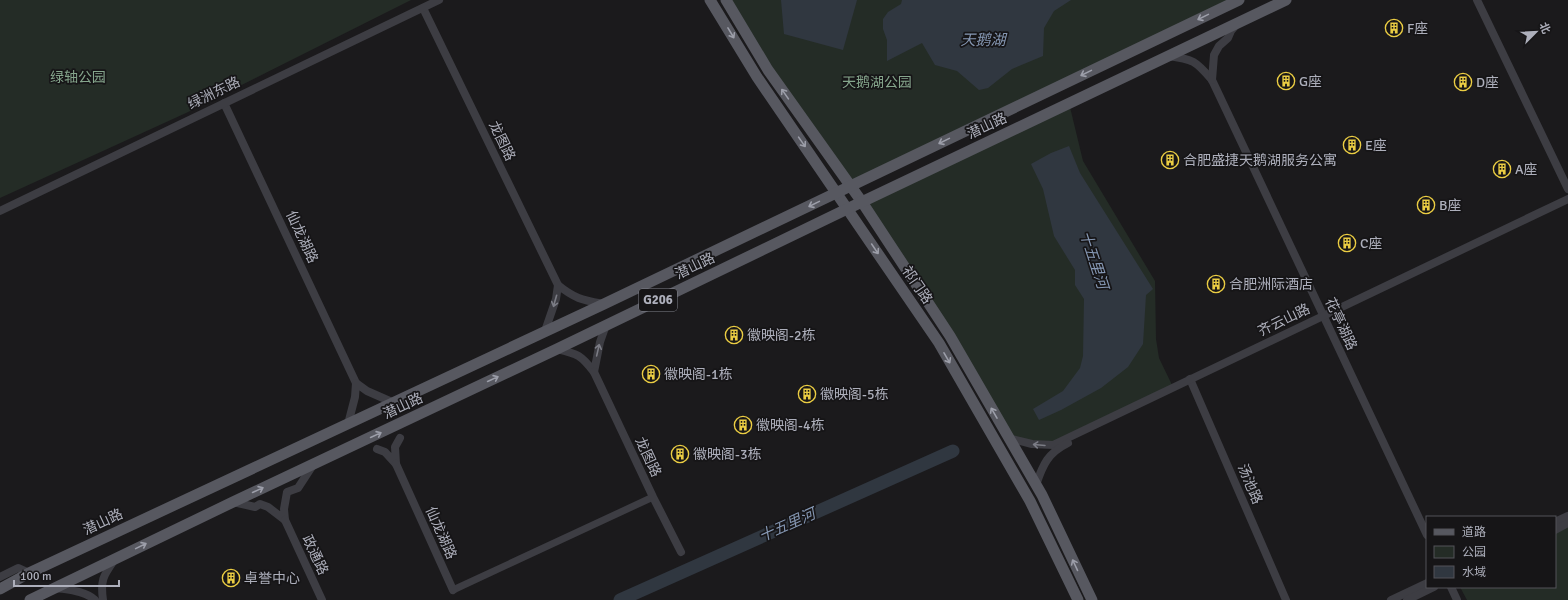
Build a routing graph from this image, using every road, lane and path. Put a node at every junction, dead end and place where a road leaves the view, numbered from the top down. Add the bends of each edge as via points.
1 (439, 0) edge
2 (710, 0) edge
3 (726, 0) edge
4 (1238, 0) edge
5 (1286, 0) edge
6 (1477, 0) edge
7 (423, 8) junction
8 (1238, 23) junction
9 (1168, 56) junction
10 (1212, 80) junction
11 (224, 103) junction
12 (851, 186) junction
13 (1568, 189) edge
14 (837, 193) junction
15 (1568, 199) edge
16 (862, 202) junction
17 (1568, 204) edge
18 (847, 209) junction
19 (0, 211) edge
20 (558, 285) junction
21 (604, 304) junction
22 (1324, 318) junction
23 (606, 325) junction
24 (545, 331) junction
25 (557, 349) junction
26 (594, 372) junction
27 (1189, 382) junction
28 (356, 383) junction
29 (392, 402) junction
30 (348, 424) junction
31 (400, 438) dead end
32 (1008, 438) junction
33 (377, 449) dead end
34 (314, 464) junction
35 (396, 464) junction
36 (1036, 485) junction
37 (653, 497) junction
38 (233, 502) junction
39 (1568, 516) edge
40 (285, 520) junction
41 (1556, 522) edge
42 (1568, 524) edge
43 (1556, 530) edge
44 (1426, 533) edge
45 (681, 552) dead end
46 (115, 559) junction
47 (29, 574) junction
48 (0, 577) edge
49 (1426, 583) edge
50 (57, 588) junction
51 (1432, 588) edge
52 (1451, 588) edge
53 (0, 589) edge
54 (453, 590) joint
55 (30, 600) edge
56 (95, 600) edge
57 (103, 600) edge
58 (322, 600) edge
59 (1078, 600) edge
60 (1092, 600) edge
61 (1281, 600) edge
62 (1286, 600) edge
63 (1391, 600) edge
64 (1407, 600) edge
65 (1457, 600) edge

1 - 7 street, 绿洲东路
2 -> 14 main road, 祁门路 via 757,77
12 -> 3 main road, 祁门路 via 768,70
4 -> 12 main road, 潜山路 / G206
5 - 8 main road, 潜山路 / G206
6 - 13 street
7 - 11 street, 绿洲东路
7 - 20 street, 龙图路
8 - 9 main road, 潜山路 / G206
8 - 10 street, 花亭湖路 via 1214,55
9 - 10 street, 花亭湖路 via 1198,64
9 - 16 main road, 潜山路 / G206
10 - 22 street, 花亭湖路
11 - 19 street, 绿洲东路
11 - 28 street, 仙龙湖路
12 - 14 main road, 潜山路 / G206
12 - 16 main road, 祁门路
14 - 18 main road, 祁门路
14 -> 21 main road, 潜山路 / G206
15 - 22 street, 齐云山路
16 - 18 main road, 潜山路 / G206
32 -> 16 main road, 祁门路 via 950,336
17 - 22 street
18 - 23 main road, 潜山路 / G206
18 -> 59 main road, 祁门路 via 939,343 1030,501
20 - 21 street via 580,300
20 -> 24 street
21 - 24 main road, 潜山路 / G206
22 - 27 street, 齐云山路
22 - 44 street, 花亭湖路
23 - 25 main road, 潜山路 / G206
26 -> 23 street
24 - 29 main road, 潜山路 / G206
25 - 26 street, 龙图路 via 576,354 584,359
34 -> 25 main road, 潜山路 / G206
26 - 37 street, 龙图路
27 -> 32 street, 齐云山路 via 1053,445 1032,444
27 - 36 street via 1060,447 1046,460
27 - 61 street, 汤池路
27 - 62 street, 汤池路
28 - 29 street
28 - 30 street
29 - 30 main road, 潜山路 / G206
30 - 47 main road, 潜山路 / G206
31 - 35 street via 395,447
32 - 36 main road, 祁门路
33 - 35 street
38 -> 34 main road, 潜山路 / G206
34 - 40 street via 298,488 287,492
35 - 54 street, 仙龙湖路
60 -> 36 main road, 祁门路
37 - 45 street, 龙图路
37 - 54 street
38 - 40 street via 254,507 260,504
46 -> 38 main road, 潜山路 / G206
39 - 41 street
40 - 58 street, 政通路
42 - 43 street
46 - 50 main road, 潜山路 / G206
46 - 57 street via 103,577
47 - 48 street via 18,568
47 - 53 main road, 潜山路 / G206
49 - 63 street
50 - 55 main road, 潜山路 / G206
50 - 56 street via 77,592
51 - 64 street
52 - 65 street

